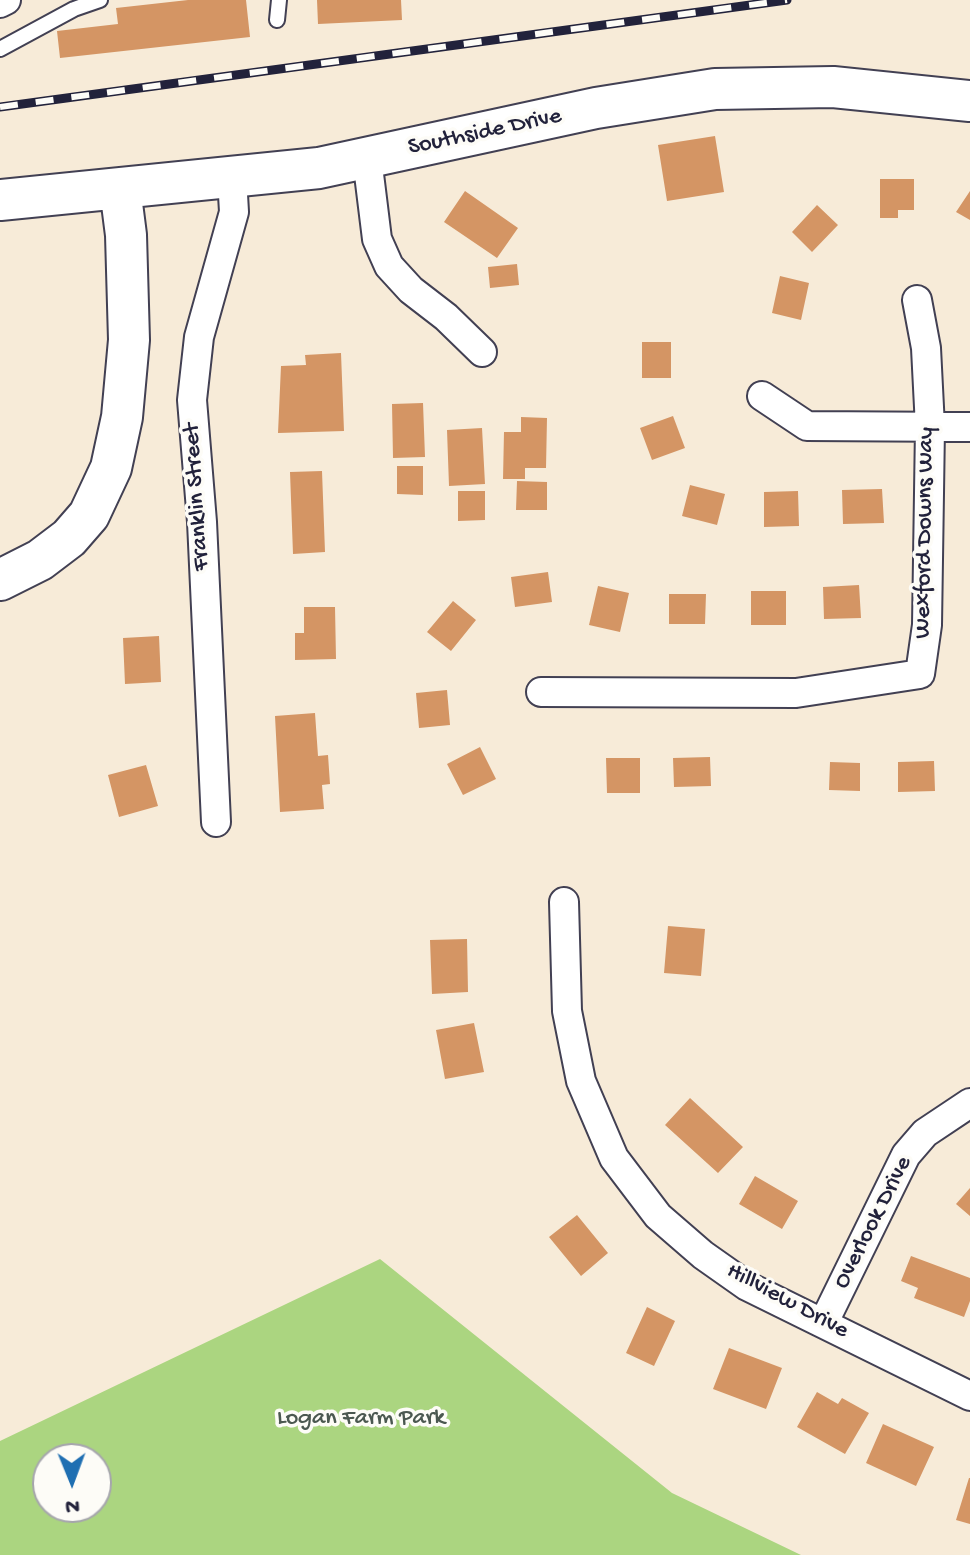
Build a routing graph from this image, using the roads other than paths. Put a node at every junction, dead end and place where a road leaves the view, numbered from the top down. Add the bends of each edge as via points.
1 (6, 0) edge
2 (100, 0) edge
3 (279, 0) edge
4 (0, 3) edge
5 (277, 20) dead end
6 (0, 49) edge
7 (970, 101) edge
8 (367, 158) junction
9 (232, 177) junction
10 (120, 188) junction
11 (0, 200) edge
12 (917, 300) dead end
13 (482, 352) dead end
14 (762, 396) dead end
15 (930, 427) junction
16 (970, 427) edge
17 (0, 580) edge
18 (541, 692) dead end
19 (216, 822) dead end
20 (564, 902) dead end
21 (970, 1103) edge
22 (824, 1322) junction
23 (970, 1396) edge

1 - 4 street
2 - 6 lane
3 - 5 lane
7 - 8 street, Southside Drive via 821,86 715,89 596,108
8 - 9 street, Southside Drive
8 - 13 street via 377,239 389,266
9 - 10 street, Southside Drive
9 - 19 street, Franklin Street via 234,212 199,337 192,400
10 - 11 street, Southside Drive
10 - 17 street via 129,340 111,468 93,508 69,538
12 - 15 street, Wexford Downs Way via 926,348
14 - 15 street via 807,426
15 - 16 street
15 - 18 street, Wexford Downs Way via 927,625 920,674 796,693
20 - 22 street, Hillview Drive via 567,1011 574,1049 581,1081 614,1158 658,1216 703,1255 747,1286
21 - 22 street, Overlook Drive via 952,1112 906,1155
22 - 23 street, Hillview Drive

